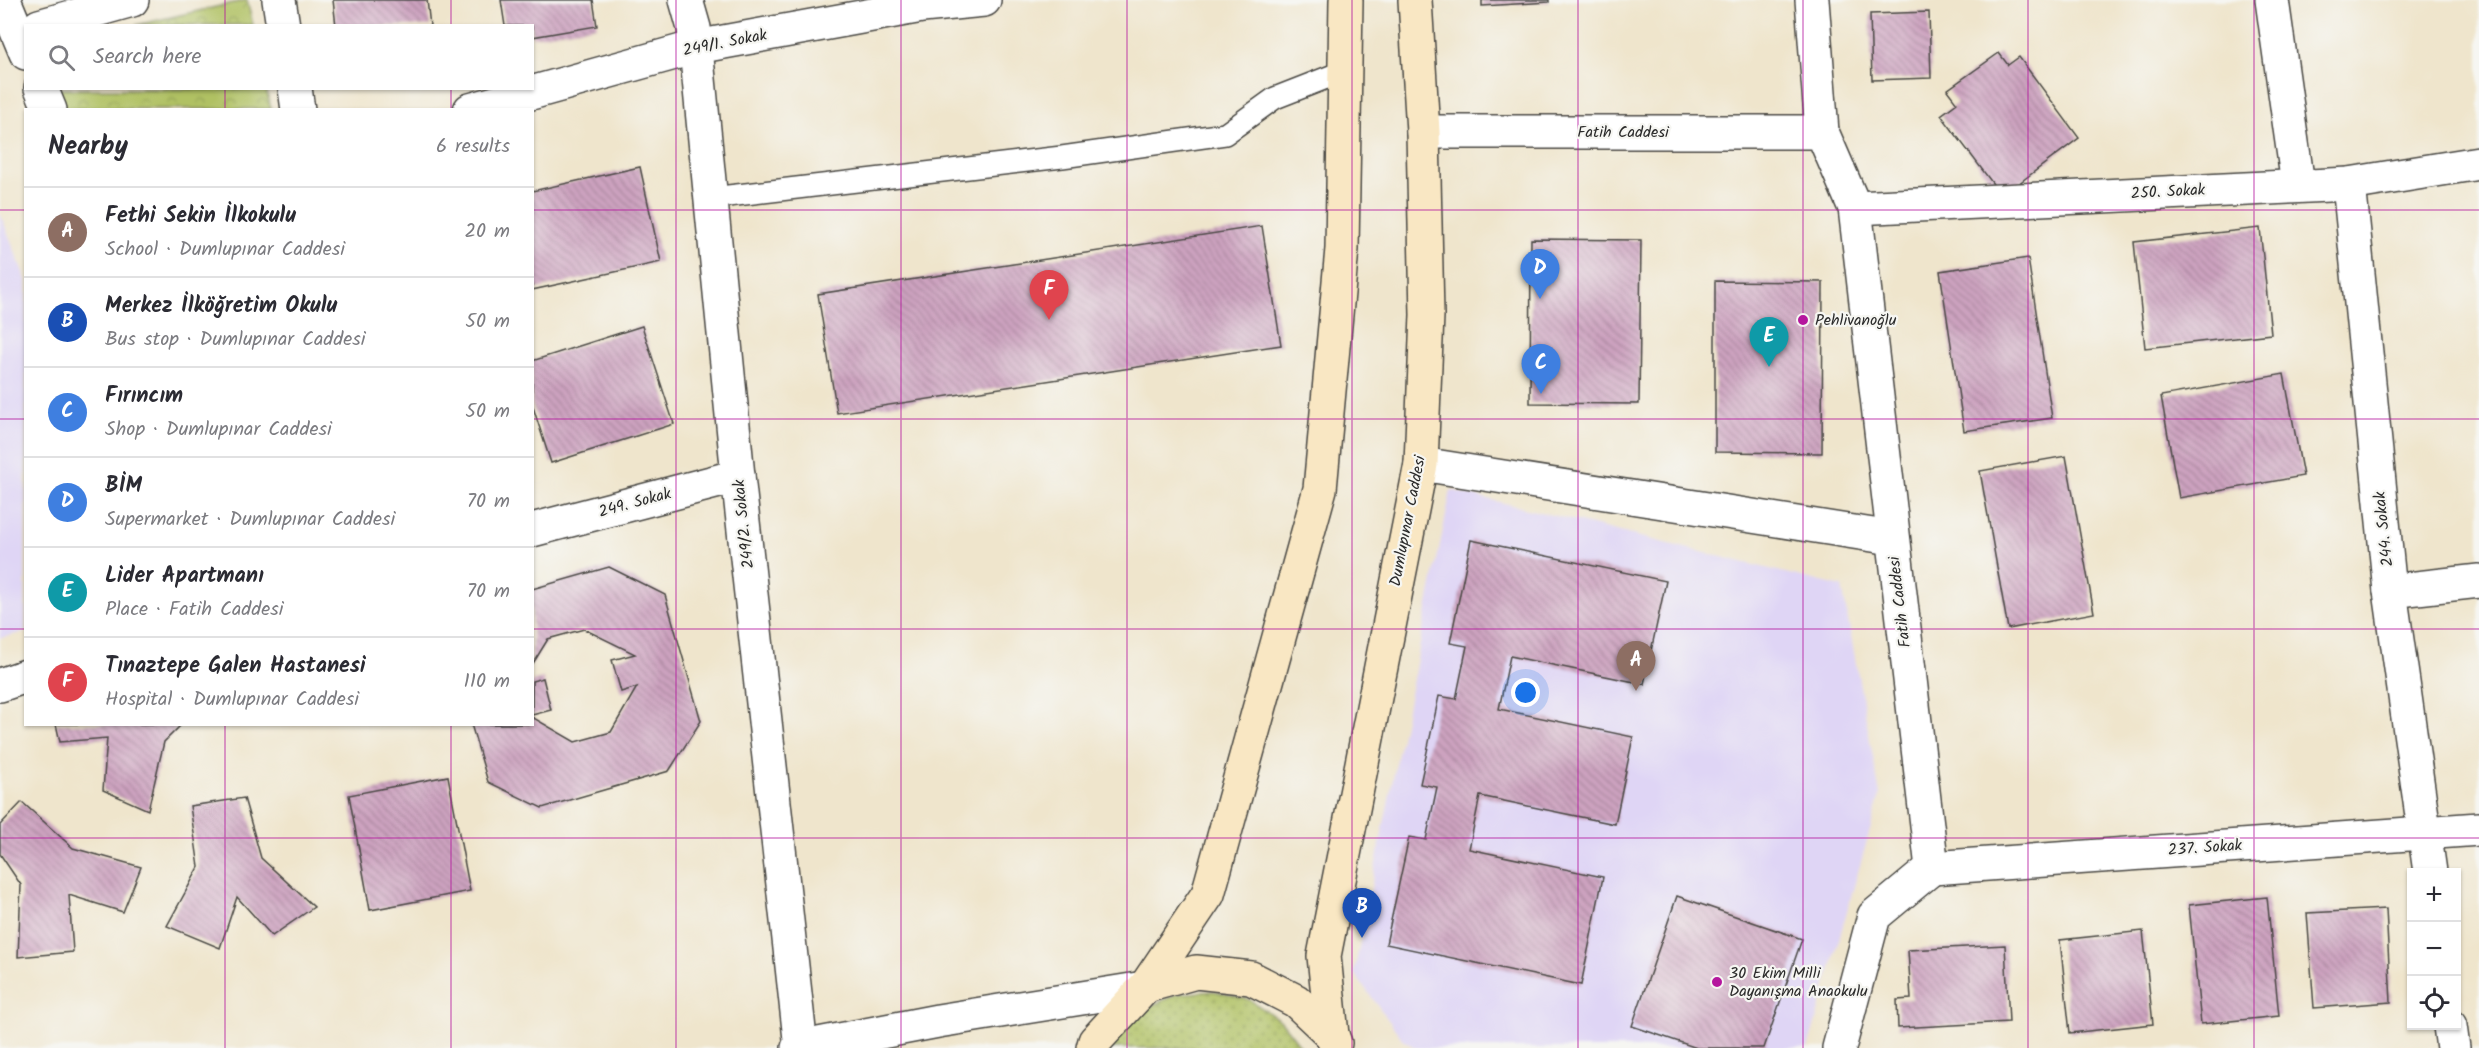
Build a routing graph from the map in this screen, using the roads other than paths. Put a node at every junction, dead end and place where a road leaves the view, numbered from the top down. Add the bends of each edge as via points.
1 (4, 0) edge
2 (132, 0) edge
3 (279, 0) edge
4 (686, 0) edge
5 (984, 0) edge
6 (1346, 0) edge
7 (1415, 0) edge
8 (1812, 0) edge
9 (2272, 0) edge
10 (64, 24) edge
11 (283, 24) edge
12 (21, 39) edge
13 (696, 47) junction
14 (1344, 71) junction
15 (42, 90) edge
16 (295, 90) edge
17 (49, 108) edge
18 (298, 108) edge
19 (477, 108) edge
20 (1423, 132) junction
21 (1822, 132) junction
22 (2479, 163) edge
23 (2349, 184) junction
24 (2298, 185) junction
25 (711, 198) junction
26 (1855, 208) junction
27 (1420, 464) junction
28 (738, 476) junction
29 (534, 529) edge
30 (1892, 538) junction
31 (2479, 581) edge
32 (2390, 591) junction
33 (24, 677) edge
34 (0, 685) edge
35 (2479, 829) edge
36 (2425, 832) junction
37 (1932, 868) junction
38 (2429, 868) edge
39 (1145, 987) junction
40 (2451, 1030) edge
41 (1336, 1044) edge
42 (800, 1048) edge
43 (1093, 1048) edge
44 (1839, 1048) edge
45 (2453, 1048) edge

1 - 12 street
2 - 10 street
3 - 11 street
4 - 13 street, 249/2. Sokak
5 - 13 street, 249/1. Sokak via 922,6
6 - 14 main road
7 - 20 main road, Dumlupınar Caddesi
8 - 21 street, Fatih Caddesi
9 - 24 street
13 - 19 street, 249/1. Sokak
13 - 25 street, 249/2. Sokak
14 - 25 lane via 1275,98 1225,134
14 - 39 main road via 1342,249 1320,489 1208,894
15 - 17 street
16 - 18 street
20 - 21 street, Fatih Caddesi
20 - 27 main road, Dumlupınar Caddesi via 1427,315
21 - 26 street, Fatih Caddesi
22 - 23 street, 250. Sokak
23 - 24 street, 250. Sokak
23 - 32 street, 244. Sokak
24 - 26 street, 250. Sokak
25 - 28 street, 249/2. Sokak
26 - 30 street, Fatih Caddesi
27 - 30 street
27 - 41 main road, Dumlupınar Caddesi via 1324,956
28 - 29 street, 249. Sokak
28 - 42 street, 249/2. Sokak
30 - 37 street, Fatih Caddesi
31 - 32 street
32 - 36 street, 244. Sokak
33 - 34 street
35 - 36 street, 237. Sokak
36 - 37 street, 237. Sokak
36 - 38 street, 244. Sokak
37 - 44 street via 1875,916
39 - 41 main road via 1196,972 1251,978 1296,1001
39 - 42 street
39 - 43 main road via 1095,1041
40 - 45 street

